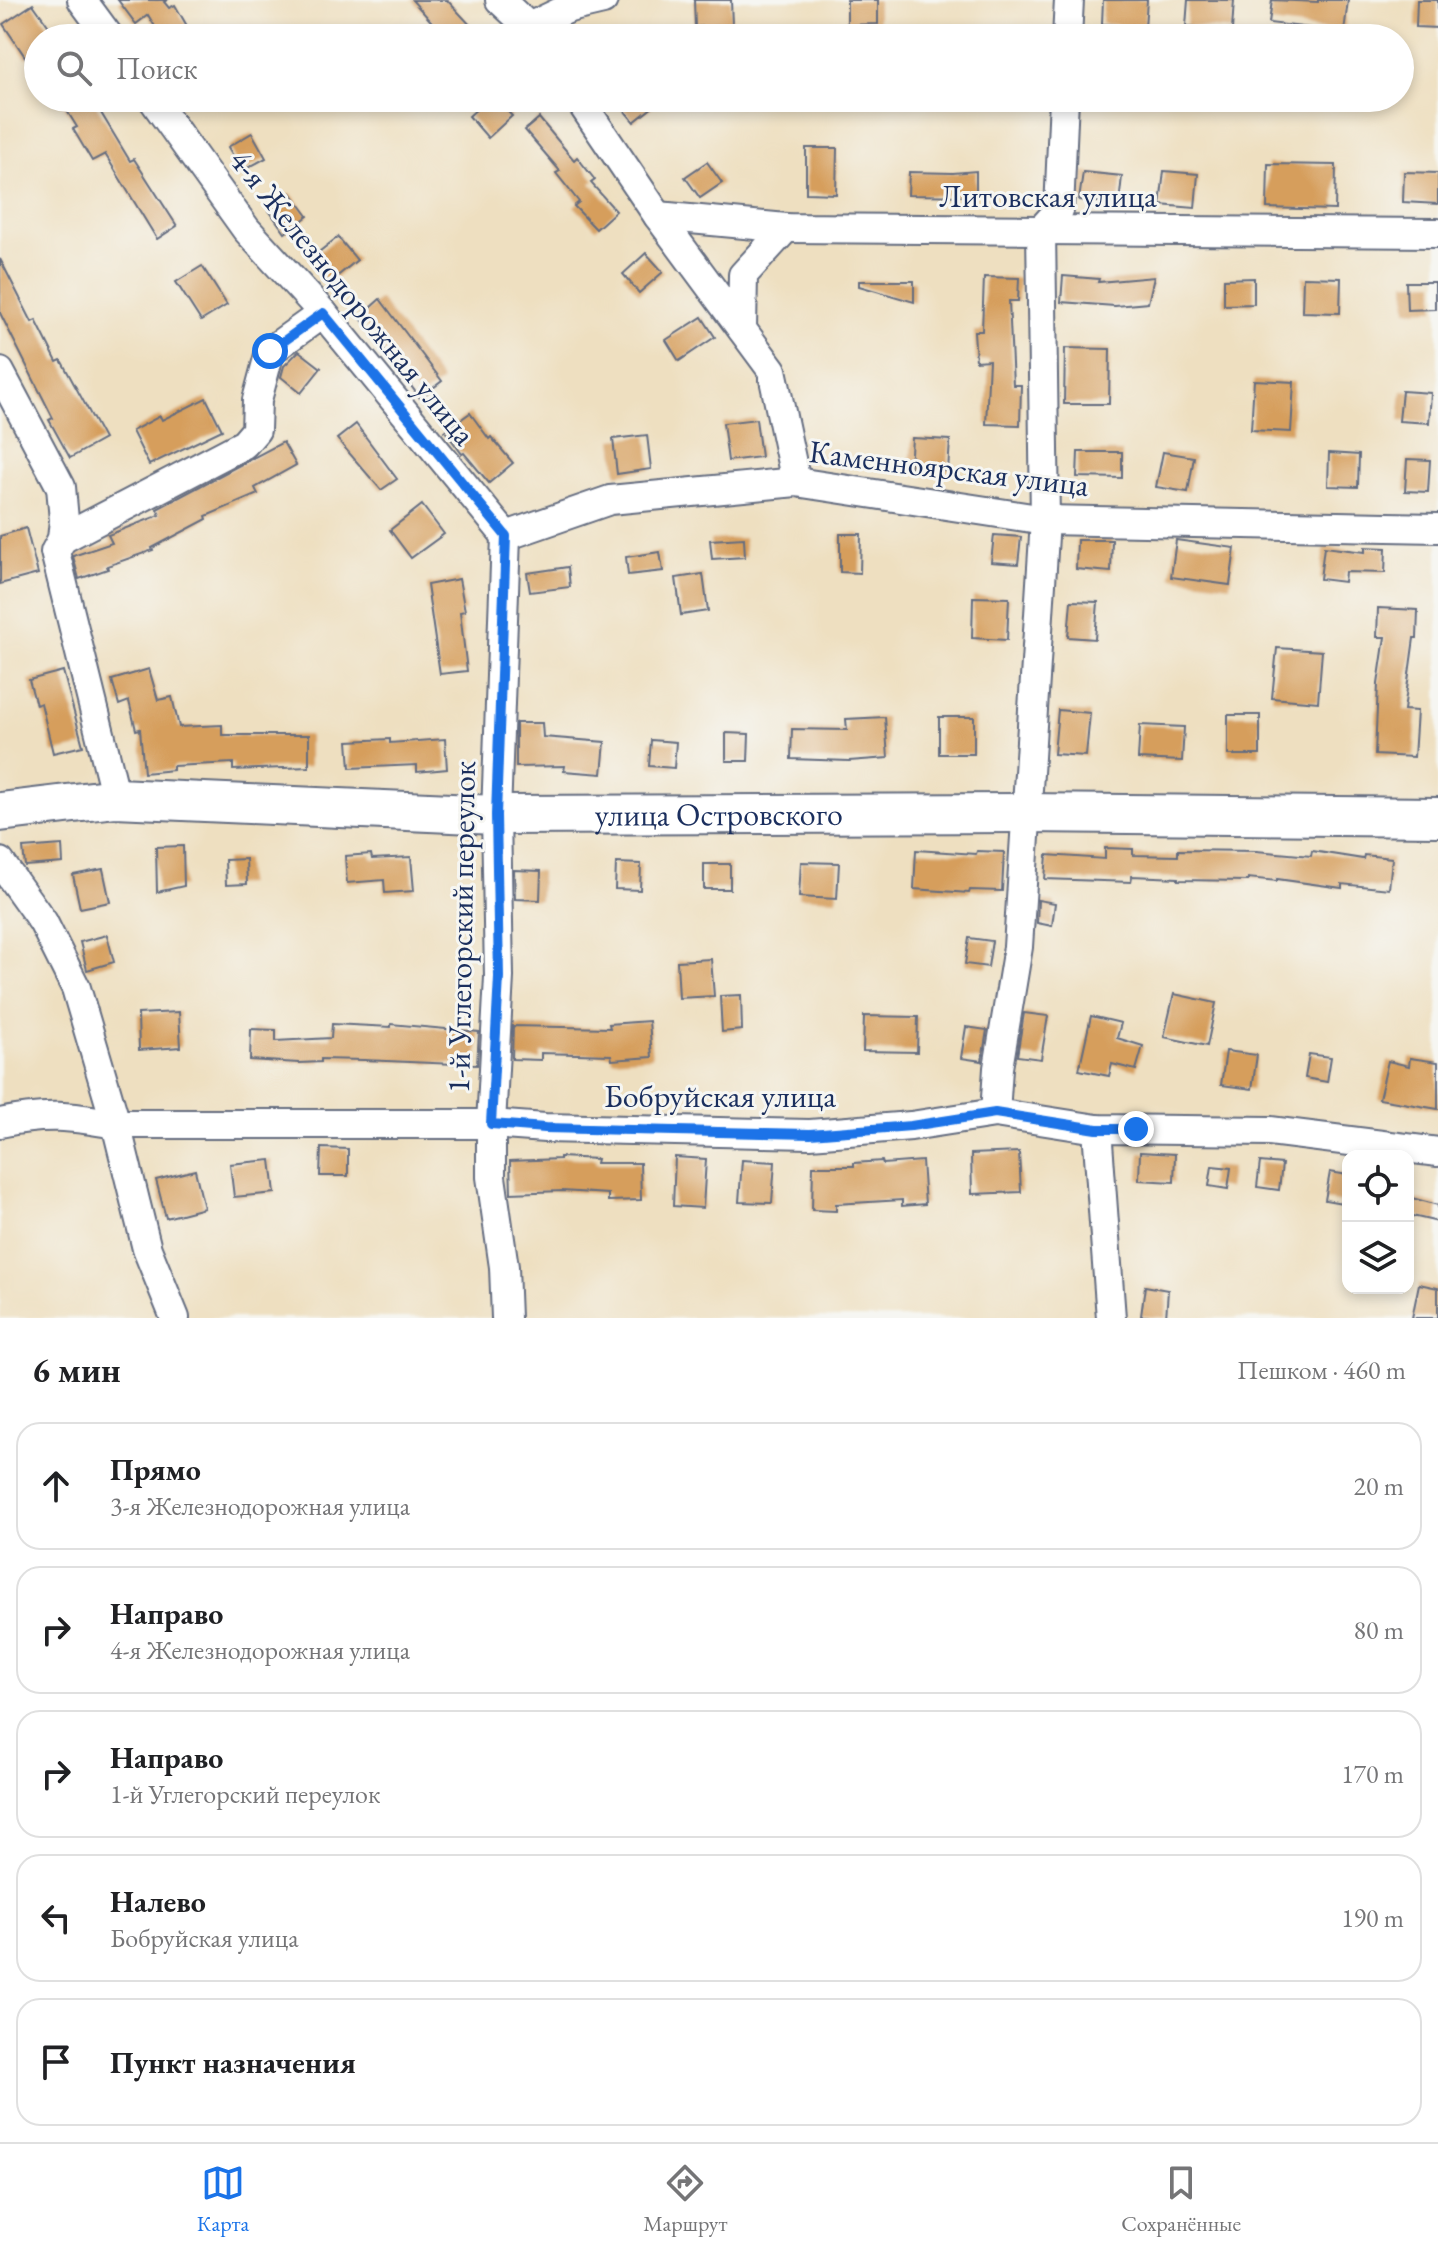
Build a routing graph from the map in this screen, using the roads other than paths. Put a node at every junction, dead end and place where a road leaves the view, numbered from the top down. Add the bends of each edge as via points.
1 (82, 0) edge
2 (500, 0) edge
3 (603, 0) edge
4 (1069, 0) edge
5 (100, 24) edge
6 (525, 24) edge
7 (545, 24) edge
8 (1068, 24) edge
9 (162, 112) edge
10 (587, 112) edge
11 (1063, 112) edge
12 (658, 216) junction
13 (786, 228) junction
14 (1041, 230) junction
15 (1438, 233) edge
16 (323, 313) junction
17 (742, 329) junction
18 (0, 372) edge
19 (796, 482) junction
20 (1045, 520) junction
21 (1438, 528) edge
22 (506, 536) junction
23 (62, 539) junction
24 (116, 798) junction
25 (0, 812) edge
26 (1025, 813) junction
27 (496, 815) junction
28 (1438, 817) edge
29 (0, 862) edge
30 (995, 1113) junction
31 (0, 1123) edge
32 (116, 1124) junction
33 (491, 1124) junction
34 (1097, 1129) junction
35 (1438, 1152) edge
36 (175, 1318) edge
37 (506, 1318) edge
38 (1111, 1318) edge

1 - 5 street
2 - 6 street
3 - 7 street via 569,8
4 - 8 street
9 - 16 street, 4-я Железнодорожная улица via 246,229
10 - 12 street
11 - 14 street via 1059,210
12 - 13 street, Литовская улица
12 - 17 street
13 - 14 street, Литовская улица
13 - 17 street via 743,275
14 - 15 street, Литовская улица
14 - 20 street
16 - 22 street, 4-я Железнодорожная улица
16 - 23 street via 270,351 257,400 256,430 244,444
17 - 19 street via 772,370
18 - 23 street via 61,487
19 - 20 street, Каменноярская улица
19 - 22 street, Каменноярская улица via 610,500
20 - 21 street, Каменноярская улица
20 - 26 street
22 - 27 street, 1-й Углегорский переулок
23 - 24 street via 55,552
24 - 25 street, улица Островского
24 - 27 street, улица Островского
26 - 27 street, улица Островского
26 - 28 street, улица Островского
26 - 30 street via 1018,947
27 - 33 street, 1-й Углегорский переулок via 499,977
29 - 32 street via 43,922 76,988
30 - 33 street, Бобруйская улица via 810,1134
30 - 34 street, Бобруйская улица
31 - 32 street, Бобруйская улица via 71,1116
32 - 33 street, Бобруйская улица
32 - 36 street via 147,1249
33 - 37 street, 1-й Углегорский переулок via 491,1177
34 - 35 street, Бобруйская улица via 1270,1131
34 - 38 street

